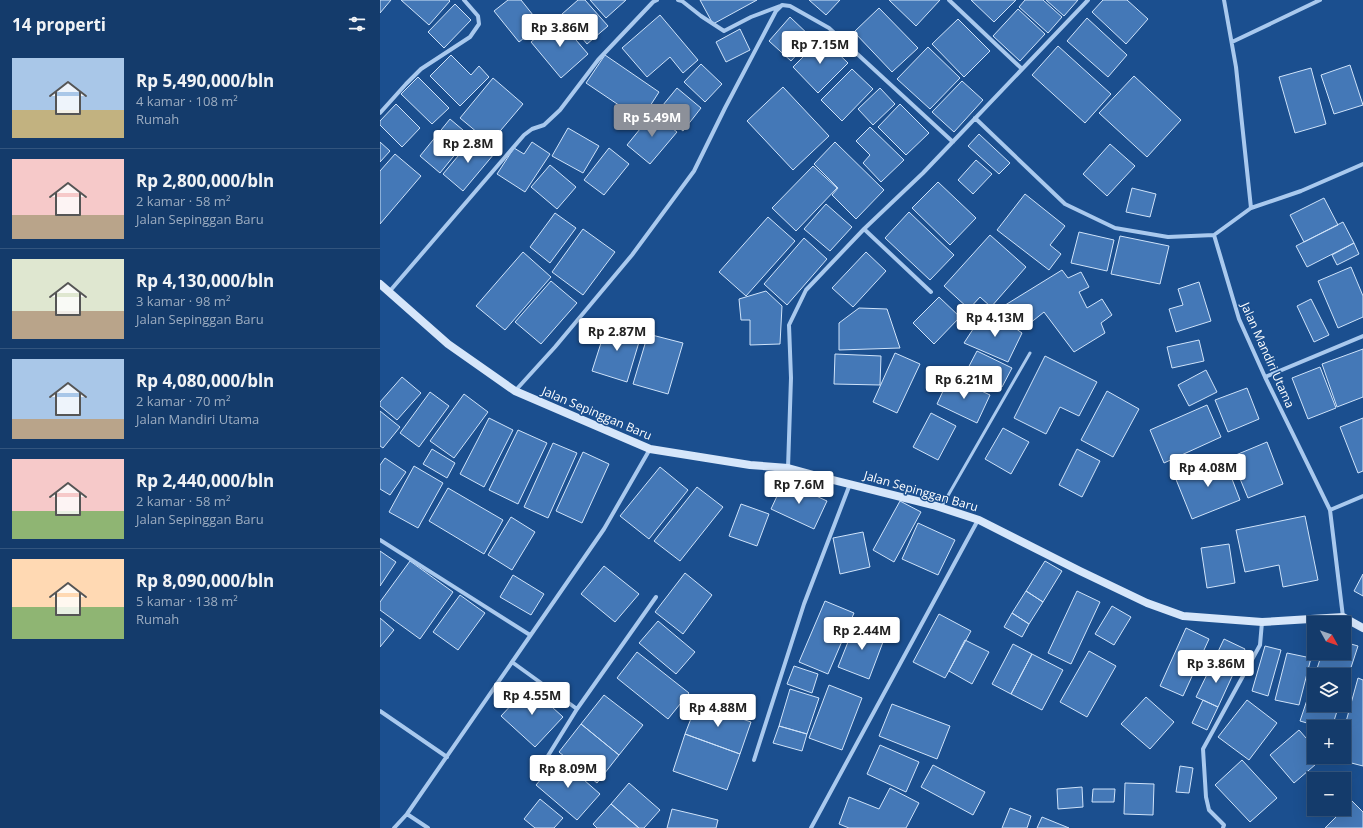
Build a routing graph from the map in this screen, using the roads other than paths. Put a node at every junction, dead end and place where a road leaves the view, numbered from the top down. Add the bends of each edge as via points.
1 (464, 0) edge
2 (656, 0) edge
3 (678, 0) edge
4 (787, 0) edge
5 (949, 0) edge
6 (1088, 0) edge
7 (1224, 0) edge
8 (1320, 0) edge
9 (782, 5) junction
10 (790, 6) junction
11 (1232, 42) junction
12 (1021, 68) junction
13 (380, 113) edge
14 (975, 118) junction
15 (953, 142) junction
16 (1363, 164) edge
17 (1251, 208) junction
18 (864, 229) junction
19 (1214, 235) junction
20 (380, 284) edge
21 (388, 292) junction
22 (931, 292) dead end
23 (1363, 336) edge
24 (1030, 353) dead end
25 (1265, 377) junction
26 (515, 390) junction
27 (650, 449) junction
28 (788, 468) junction
29 (850, 484) junction
30 (1363, 496) edge
31 (941, 507) junction
32 (1330, 510) junction
33 (979, 520) junction
34 (380, 540) edge
35 (656, 597) dead end
36 (1343, 616) edge
37 (1307, 620) edge
38 (1262, 622) junction
39 (1351, 622) edge
40 (1363, 628) edge
41 (530, 635) junction
42 (512, 662) junction
43 (578, 709) junction
44 (380, 710) edge
45 (446, 757) junction
46 (546, 760) dead end
47 (754, 760) dead end
48 (407, 814) junction
49 (394, 828) edge
50 (428, 828) edge
51 (811, 828) edge
52 (1223, 828) edge

1 - 13 street via 478,16 479,24 470,37 421,69
2 - 21 street via 598,60 560,110 544,125 524,135
3 - 9 street via 724,32 751,17
4 - 10 street
5 - 12 street
6 - 12 street
7 - 11 street
8 - 11 street
9 - 10 street
9 - 26 street via 776,11 694,171 632,255 555,347
10 - 15 street via 829,28
11 - 17 street
12 - 14 street
14 - 15 street
14 - 19 street via 1065,204 1115,228 1168,237
15 - 18 street
16 - 17 street via 1301,191
17 - 19 street
18 - 22 street
18 - 28 street via 806,290 789,325 791,378
19 - 25 street, Jalan Mandiri Utama via 1239,319
20 - 21 street, Jalan Sepinggan Baru
21 - 26 street, Jalan Sepinggan Baru via 448,344
23 - 25 street
24 - 31 lane
25 - 32 street, Jalan Mandiri Utama
26 - 27 street, Jalan Sepinggan Baru
27 - 28 street, Jalan Sepinggan Baru via 750,465
27 - 41 street via 604,529
28 - 29 street, Jalan Sepinggan Baru
29 - 31 street, Jalan Sepinggan Baru
29 - 47 street via 804,604
30 - 32 street
31 - 33 street, Jalan Sepinggan Baru
32 - 36 street, Jalan Mandiri Utama
33 - 38 street, Jalan Sepinggan Baru via 1147,603 1183,616
33 - 51 street
34 - 41 street
35 - 43 street
37 - 38 street, Jalan Sepinggan Baru
38 - 52 street via 1260,644 1203,749 1209,810 1224,825
39 - 40 street, Jalan Sepinggan Baru
41 - 42 street
42 - 43 street
42 - 45 street
43 - 46 street
44 - 45 street
45 - 48 street
48 - 49 street
48 - 50 street

